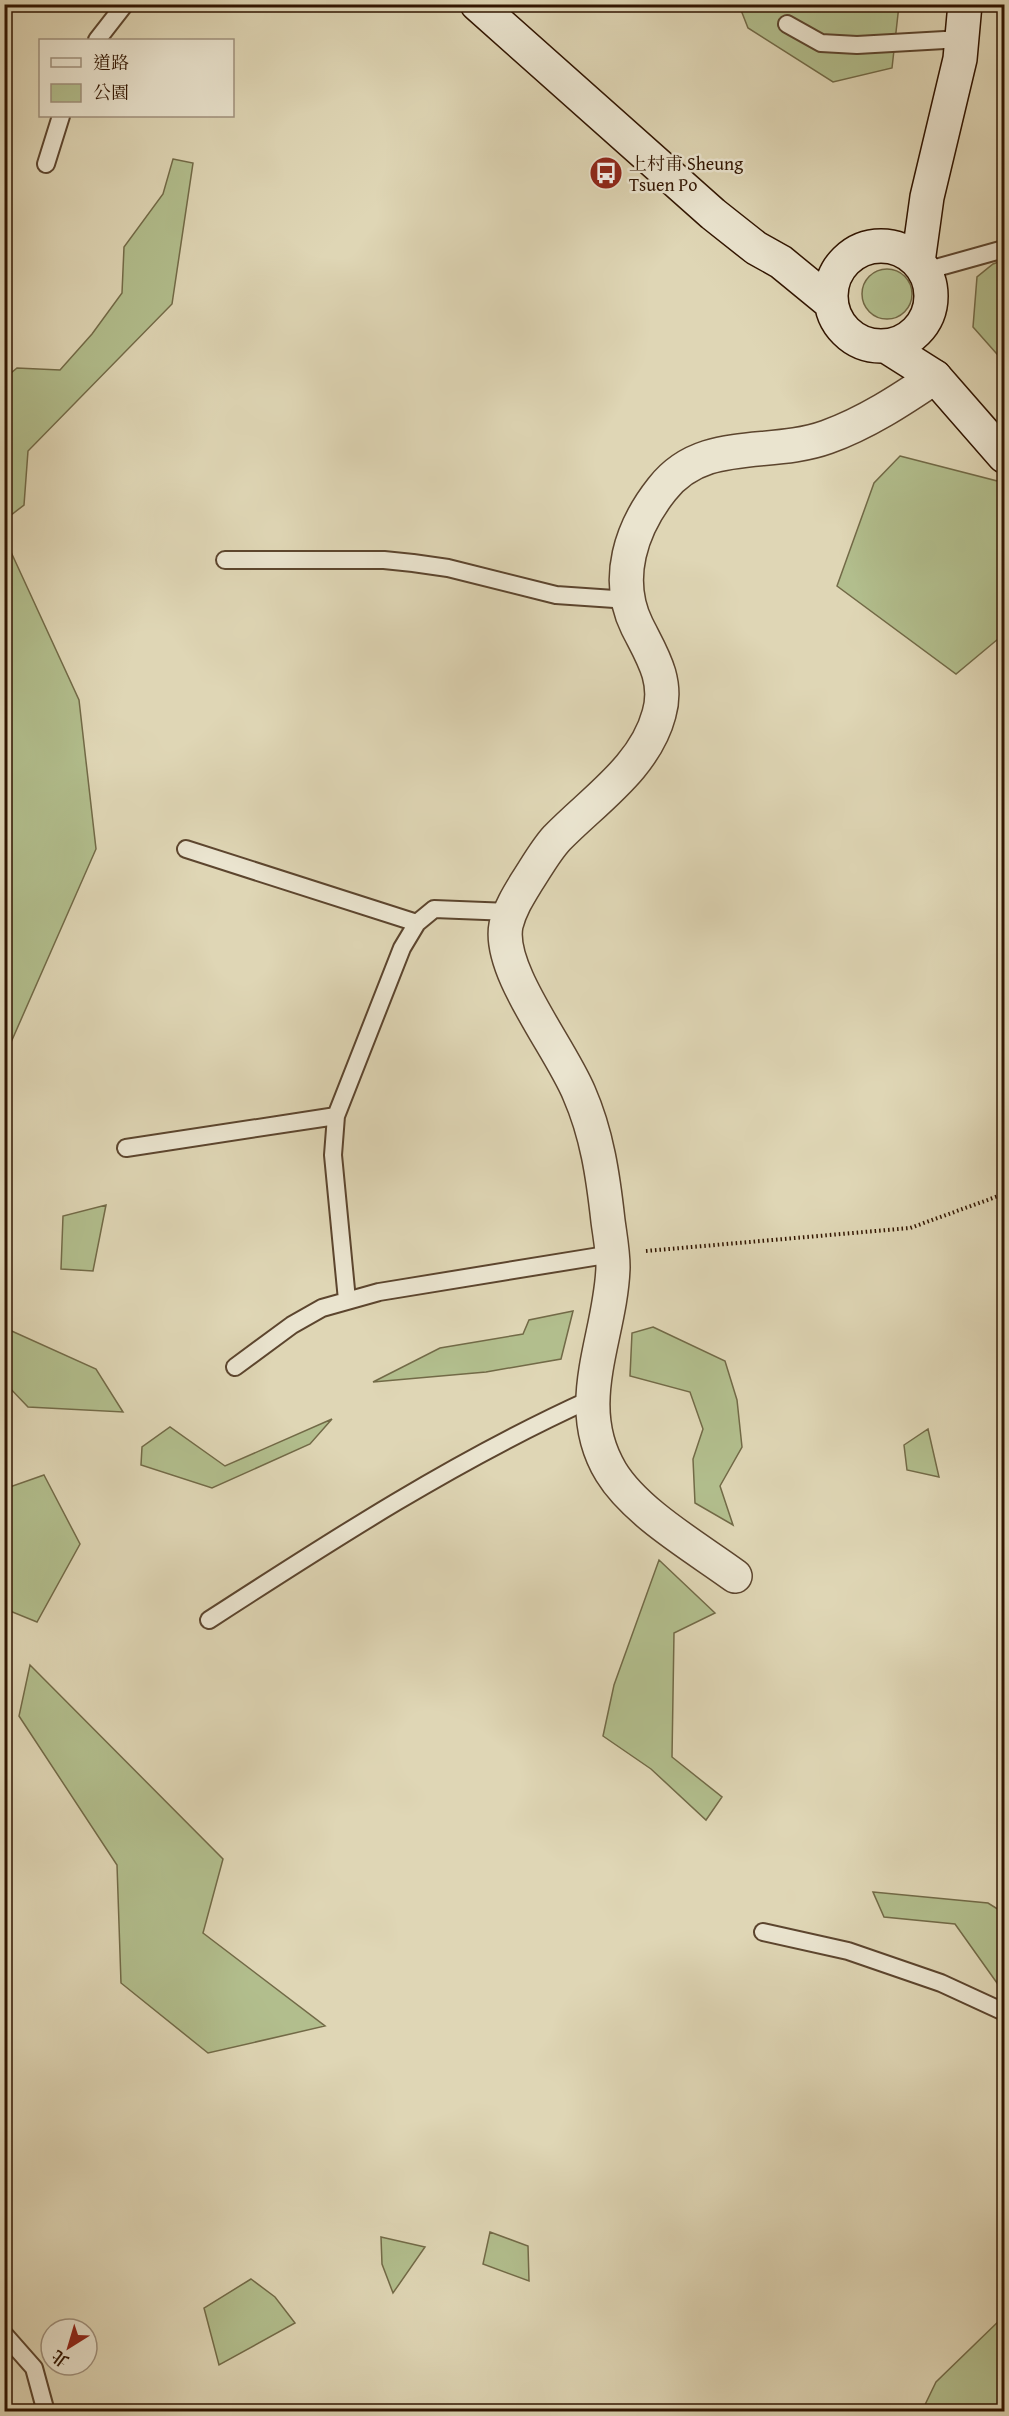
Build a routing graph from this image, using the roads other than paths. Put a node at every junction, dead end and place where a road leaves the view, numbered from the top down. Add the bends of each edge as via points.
1 (125, 4) edge
2 (477, 4) edge
3 (965, 4) edge
4 (787, 24) dead end
5 (97, 39) edge
6 (962, 39) junction
7 (61, 117) edge
8 (46, 164) dead end
9 (927, 198) junction
10 (888, 246) junction
11 (1005, 249) edge
12 (921, 266) junction
13 (832, 291) junction
14 (919, 329) junction
15 (886, 346) junction
16 (935, 377) junction
17 (1005, 456) edge
18 (225, 560) dead end
19 (629, 600) junction
20 (186, 849) dead end
21 (511, 912) junction
22 (417, 923) junction
23 (336, 1116) junction
24 (126, 1148) dead end
25 (612, 1254) junction
26 (347, 1300) junction
27 (235, 1367) dead end
28 (591, 1399) junction
29 (735, 1576) dead end
30 (209, 1620) dead end
31 (763, 1932) dead end
32 (1005, 2012) edge
33 (4, 2334) edge
34 (46, 2412) edge

1 - 5 lane
2 - 13 street via 713,214 756,248
3 - 6 street
4 - 6 lane via 821,42 857,45
6 - 9 street via 943,141
7 - 8 lane
9 - 10 street
9 - 12 street
10 - 12 street
10 - 13 street via 877,245 846,259
11 - 12 lane
12 - 14 street via 929,282 930,307
13 - 15 street via 840,326 861,342
14 - 15 street via 909,338
14 - 16 street
15 - 16 street
16 - 17 street
16 - 19 street via 892,406 828,436 791,447 704,457 680,470 658,494 633,540 626,558
18 - 19 lane via 384,560 447,568 556,596
19 - 21 street via 635,623 661,676 659,716 629,769 553,842
20 - 22 lane
21 - 22 lane via 434,909
21 - 25 street via 505,947 512,970 562,1056 596,1137
22 - 23 lane via 402,948
23 - 24 lane
23 - 26 lane via 333,1155
25 - 26 lane
25 - 28 street via 608,1312
26 - 27 lane via 322,1308 292,1325
28 - 29 street via 597,1437 611,1472 657,1518
28 - 30 lane via 453,1467
31 - 32 lane via 848,1951 941,1983
33 - 34 lane via 34,2368

